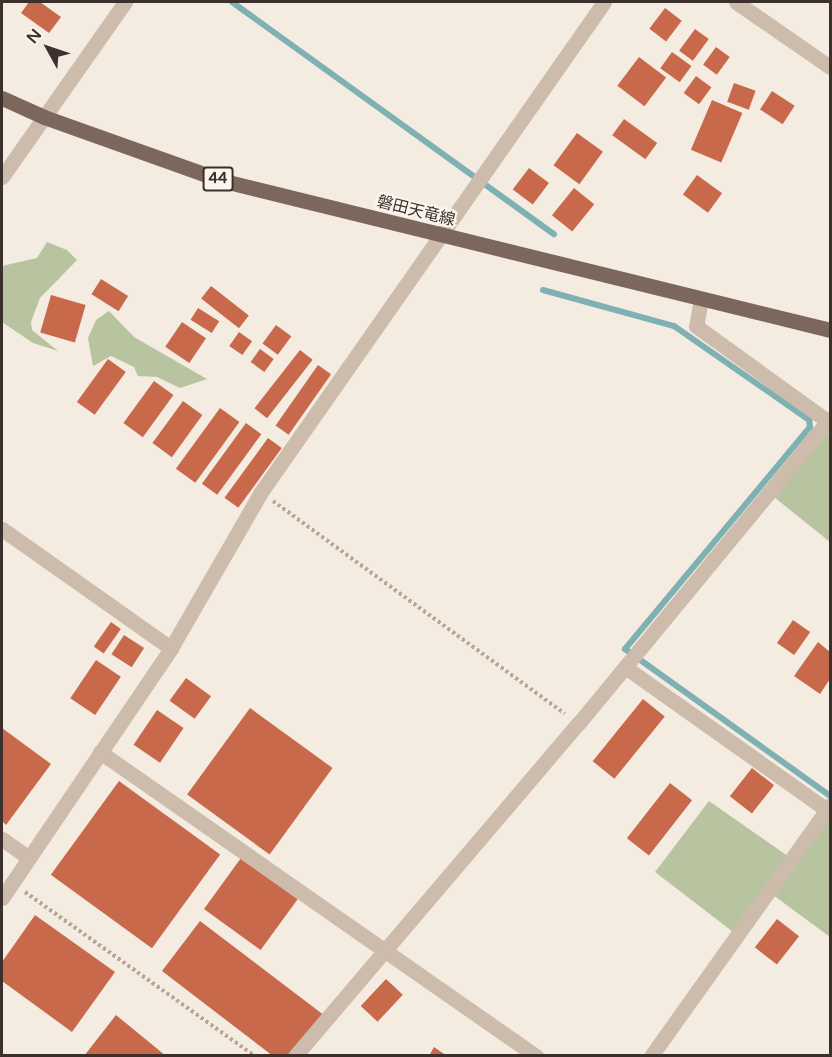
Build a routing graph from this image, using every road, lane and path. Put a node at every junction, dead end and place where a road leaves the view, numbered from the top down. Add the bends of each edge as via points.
1 (125, 2) edge
2 (604, 2) edge
3 (736, 2) edge
4 (831, 67) edge
5 (2, 98) edge
6 (44, 117) junction
7 (2, 177) edge
8 (442, 237) junction
9 (701, 299) junction
10 (831, 330) edge
11 (830, 421) edge
12 (261, 492) junction
13 (2, 529) edge
14 (171, 648) junction
15 (625, 667) junction
16 (578, 724) junction
17 (100, 752) junction
18 (829, 809) edge
19 (2, 839) edge
20 (29, 858) junction
21 (12, 883) junction
22 (2, 898) edge
23 (385, 947) junction
24 (255, 1056) edge
25 (295, 1056) edge
26 (536, 1056) edge
27 (651, 1056) edge

1 - 6 street
2 - 8 street
3 - 4 street
5 - 6 main road, 磐田天竜線 / 44
6 - 7 street
6 - 8 main road, 磐田天竜線 / 44 via 224,181
8 - 9 main road, 磐田天竜線 / 44
8 - 12 street
9 - 10 main road, 磐田天竜線 / 44
9 - 11 street via 696,326
11 - 15 street
12 - 14 street
12 - 16 path
13 - 14 street
14 - 17 street
15 - 16 street
15 - 18 street
16 - 23 street
17 - 20 street
17 - 23 street
18 - 27 street
19 - 20 street
20 - 21 street
21 - 22 street
21 - 24 path
23 - 25 street
23 - 26 street

